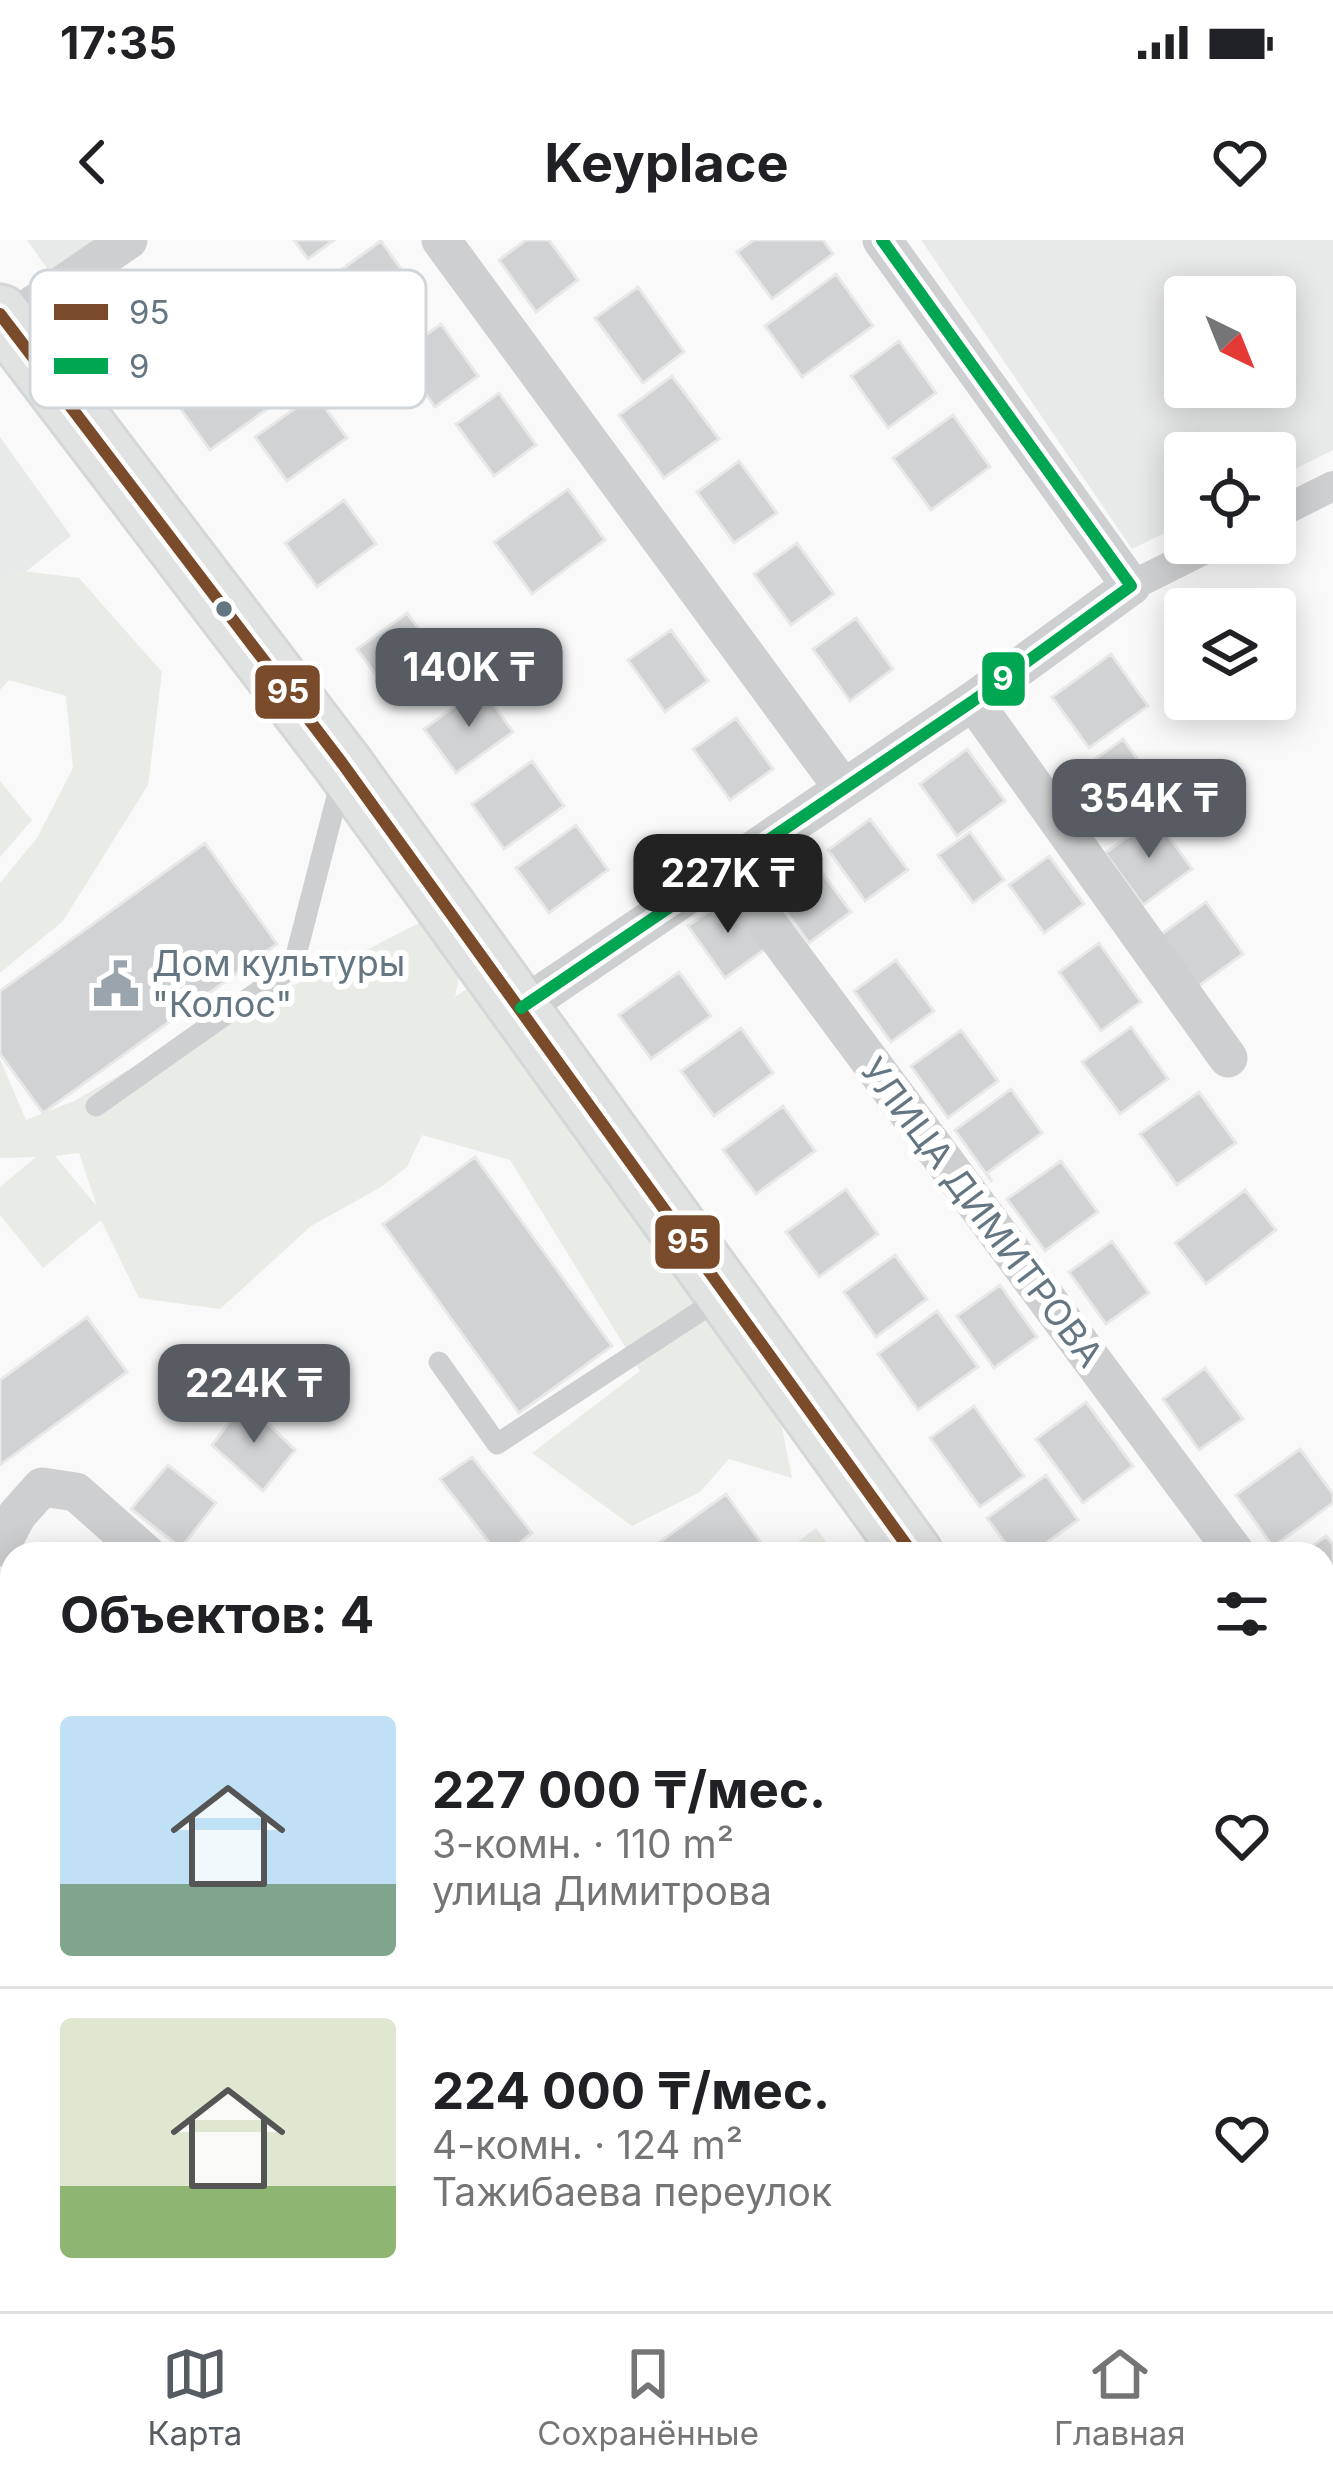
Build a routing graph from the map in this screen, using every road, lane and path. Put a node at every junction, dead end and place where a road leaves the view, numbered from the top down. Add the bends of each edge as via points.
1 (128, 240) edge
2 (441, 240) edge
3 (882, 240) edge
4 (80, 270) edge
5 (30, 302) edge
6 (4, 318) edge
7 (30, 352) edge
8 (72, 408) edge
9 (1333, 486) edge
10 (1296, 504) edge
11 (1175, 564) edge
12 (1131, 586) junction
13 (973, 701) junction
14 (345, 767) junction
15 (843, 788) junction
16 (728, 870) junction
17 (521, 1008) junction
18 (1228, 1058) dead end
19 (96, 1106) dead end
20 (725, 1294) junction
21 (439, 1362) dead end
22 (3, 1532) edge
23 (132, 1542) edge
24 (904, 1542) edge
25 (1227, 1542) edge

1 - 4 street
2 - 15 street
3 - 12 street
5 - 6 street
6 - 7 main road
8 - 14 main road
9 - 10 street
11 - 12 street
12 - 13 street
13 - 15 street
13 - 18 street
14 - 17 main road
14 - 19 lane via 293,967
15 - 16 street
16 - 17 street
16 - 25 street, УЛИЦА ДИМИТРОВА
17 - 20 main road
20 - 21 lane via 497,1444
20 - 24 main road
22 - 23 street via 42,1487 76,1492

